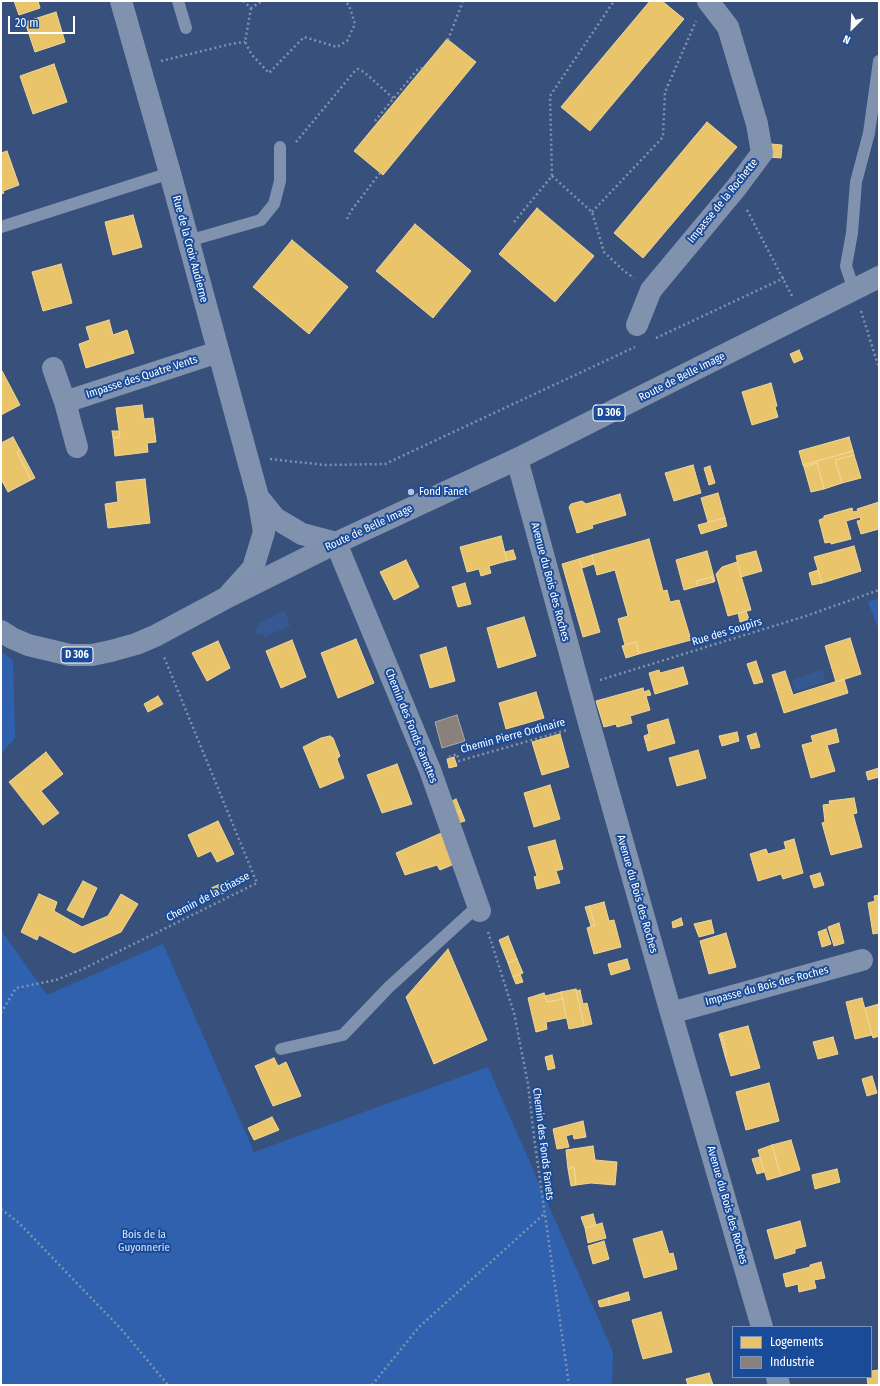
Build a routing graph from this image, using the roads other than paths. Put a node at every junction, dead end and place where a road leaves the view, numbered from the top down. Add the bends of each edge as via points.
1 (121, 1) edge
2 (178, 1) edge
3 (703, 8) edge
4 (186, 28) dead end
5 (879, 61) edge
6 (280, 147) dead end
7 (170, 173) junction
8 (1, 228) edge
9 (188, 241) junction
10 (879, 277) edge
11 (854, 290) junction
12 (638, 336) road end
13 (218, 352) junction
14 (52, 368) dead end
15 (65, 402) junction
16 (77, 447) dead end
17 (517, 459) junction
18 (258, 497) junction
19 (336, 543) junction
20 (224, 599) junction
21 (1, 631) edge
22 (479, 908) joint
23 (862, 960) dead end
24 (671, 1013) junction
25 (281, 1049) dead end
26 (762, 1326) edge

1 - 7 street, Rue de la Croix Audierne
2 - 4 lane
3 - 12 street, Impasse de la Rochette via 728,27 757,124 762,153 651,290
5 - 11 lane via 869,133 856,182 852,233 846,266
6 - 9 lane via 280,181 274,204 261,220
7 - 8 lane
7 - 9 street, Rue de la Croix Audierne
9 - 13 street, Rue de la Croix Audierne
10 - 11 main road, Route de Belle Image / D 306
11 - 17 main road, Route de Belle Image / D 306
13 - 15 street, Impasse des Quatre Vents
13 - 18 street, Rue de la Croix Audierne
14 - 15 street
15 - 16 street
17 - 19 main road, Route de Belle Image / D 306
17 - 24 street, Avenue du Bois des Roches via 578,687
18 - 19 street, Rue de la Croix Audierne via 275,518 302,534
18 - 20 street, Rue de la Croix Audierne via 264,532 253,568
19 - 20 main road, Route de Belle Image / D 306
19 - 22 street, Chemin des Fonds Fanettes via 430,770
20 - 21 main road, Route de Belle Image / D 306 via 136,644 92,654 70,655 28,645
22 - 25 lane via 389,987 343,1034
23 - 24 street, Impasse du Bois des Roches
24 - 26 street, Avenue du Bois des Roches

